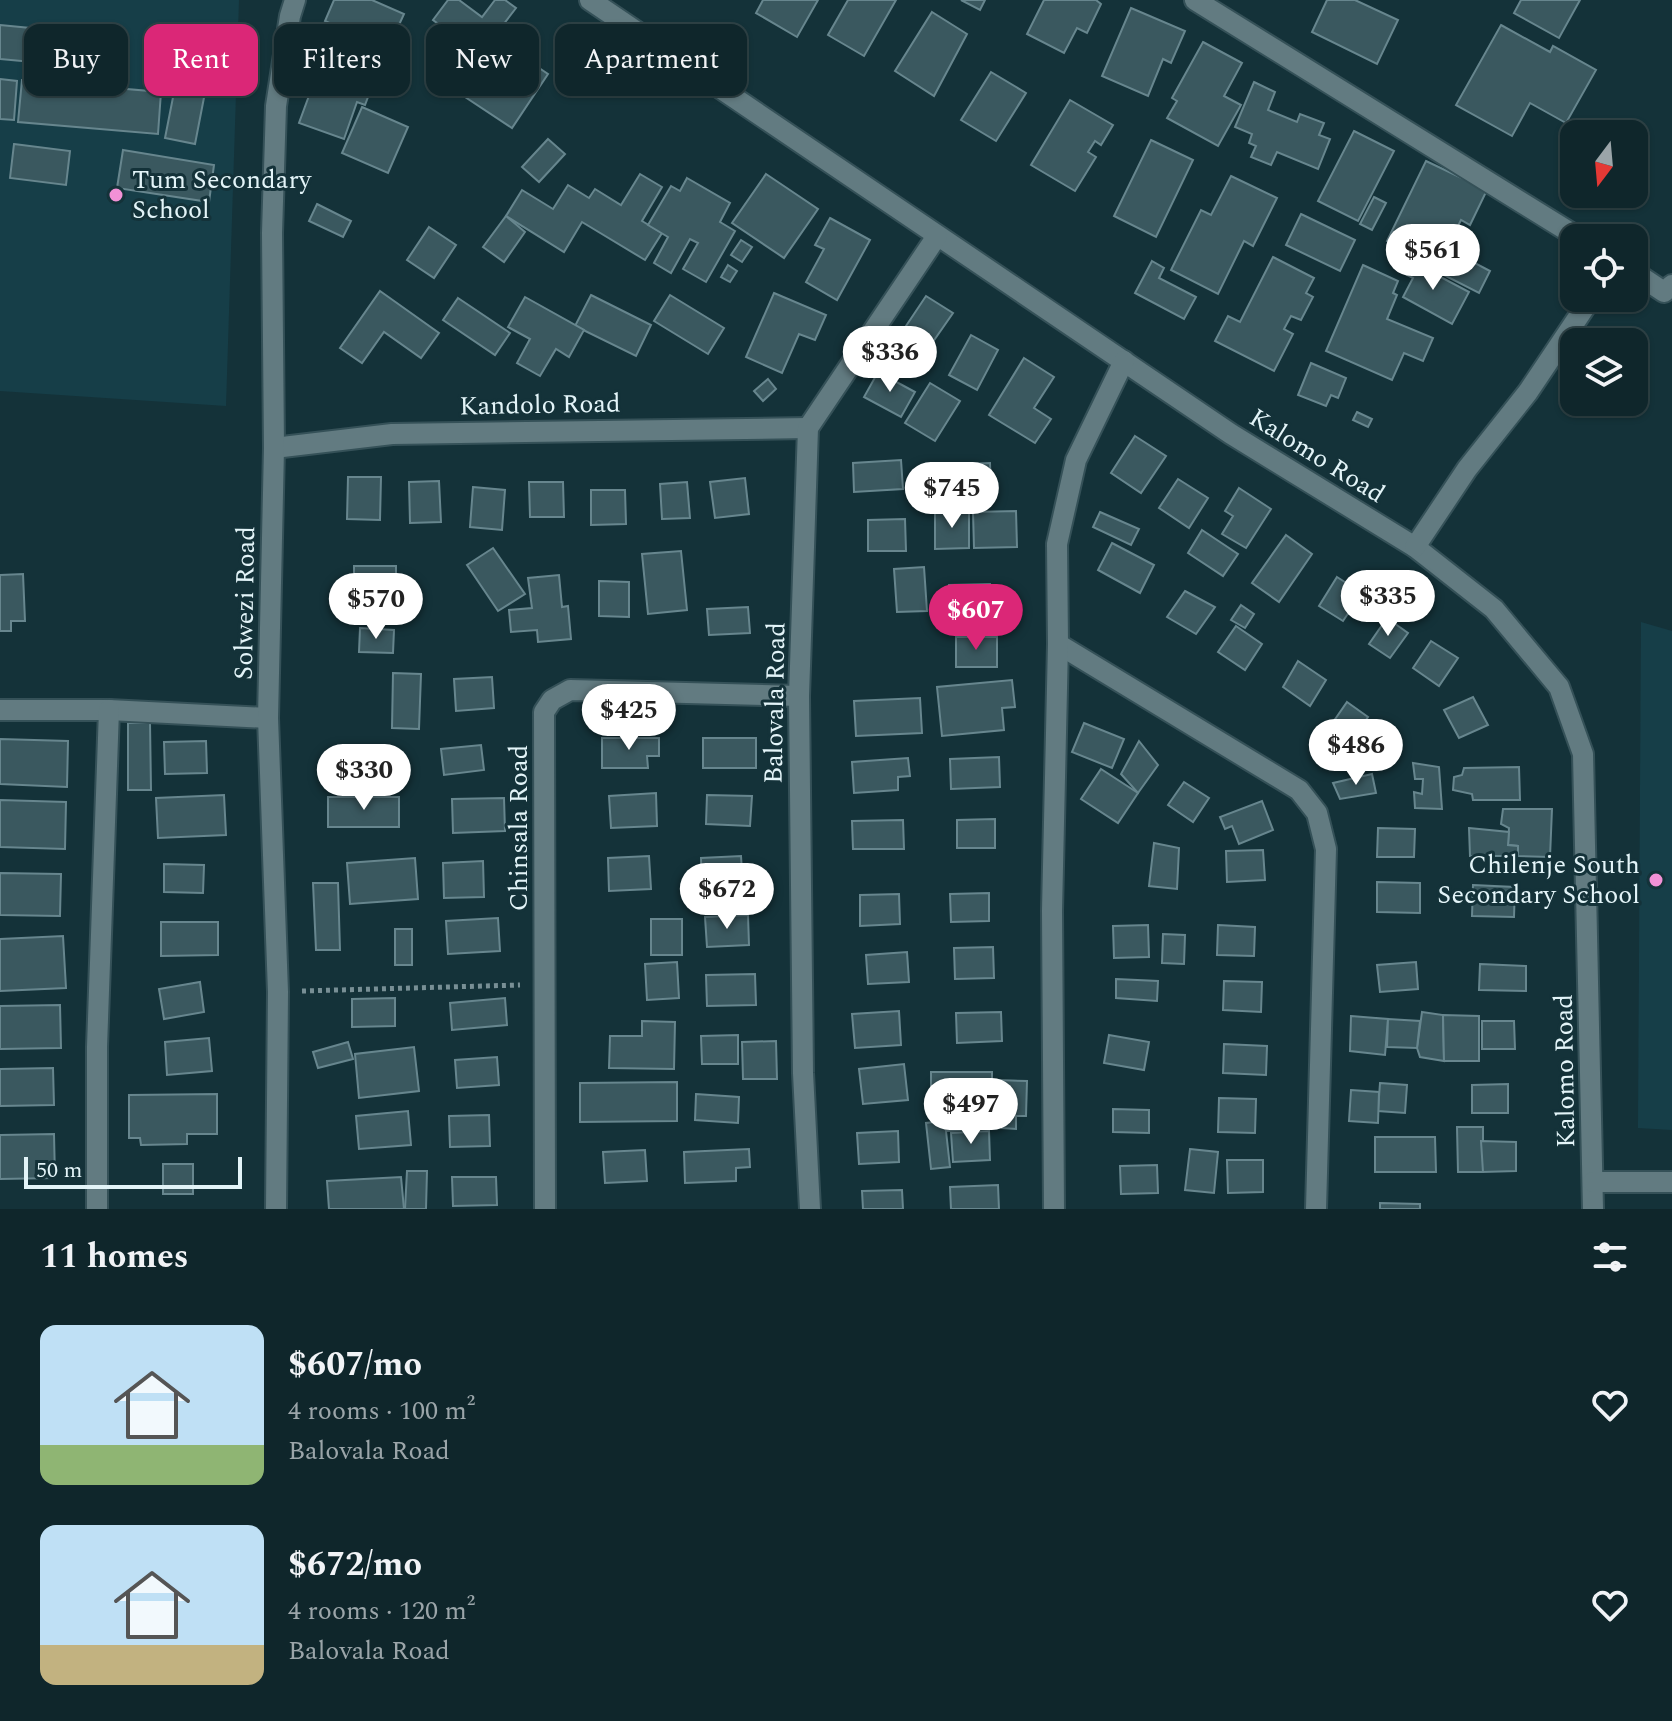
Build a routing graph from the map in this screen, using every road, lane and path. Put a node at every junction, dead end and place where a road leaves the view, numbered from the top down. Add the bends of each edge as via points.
1 (295, 0) edge
2 (590, 0) edge
3 (1195, 0) edge
4 (1560, 226) edge
5 (937, 236) junction
6 (1648, 281) edge
7 (1672, 285) edge
8 (1582, 312) edge
9 (1124, 361) junction
10 (808, 428) junction
11 (274, 448) junction
12 (1415, 547) junction
13 (1058, 644) junction
14 (799, 696) junction
15 (0, 710) edge
16 (109, 710) junction
17 (268, 718) junction
18 (545, 984) junction
19 (278, 992) junction
20 (1593, 1182) junction
21 (1672, 1182) edge
22 (97, 1209) edge
23 (276, 1209) edge
24 (545, 1209) edge
25 (810, 1209) edge
26 (1054, 1209) edge
27 (1316, 1209) edge
28 (1593, 1209) edge

1 - 11 street, Solwezi Road via 276,106
2 - 5 street, Kalomo Road
3 - 4 street
5 - 9 street, Kalomo Road
5 - 10 street
6 - 7 street via 1664,292
8 - 12 street
9 - 12 street, Kalomo Road
9 - 13 street via 1076,460 1066,497 1057,544
10 - 11 street, Kandolo Road via 392,434
10 - 14 street, Balovala Road
11 - 17 street, Solwezi Road
12 - 20 street, Kalomo Road via 1494,609 1559,687 1583,754
13 - 26 street via 1052,911
13 - 27 street via 1299,790 1317,813 1326,878
14 - 18 street, Chinsala Road via 570,690 552,700 544,712
14 - 25 street, Balovala Road via 803,1073
15 - 16 street
16 - 17 street
16 - 22 street
17 - 19 street, Solwezi Road
18 - 19 path
18 - 24 street, Chinsala Road
19 - 23 street, Solwezi Road
20 - 21 street
20 - 28 street, Kalomo Road

